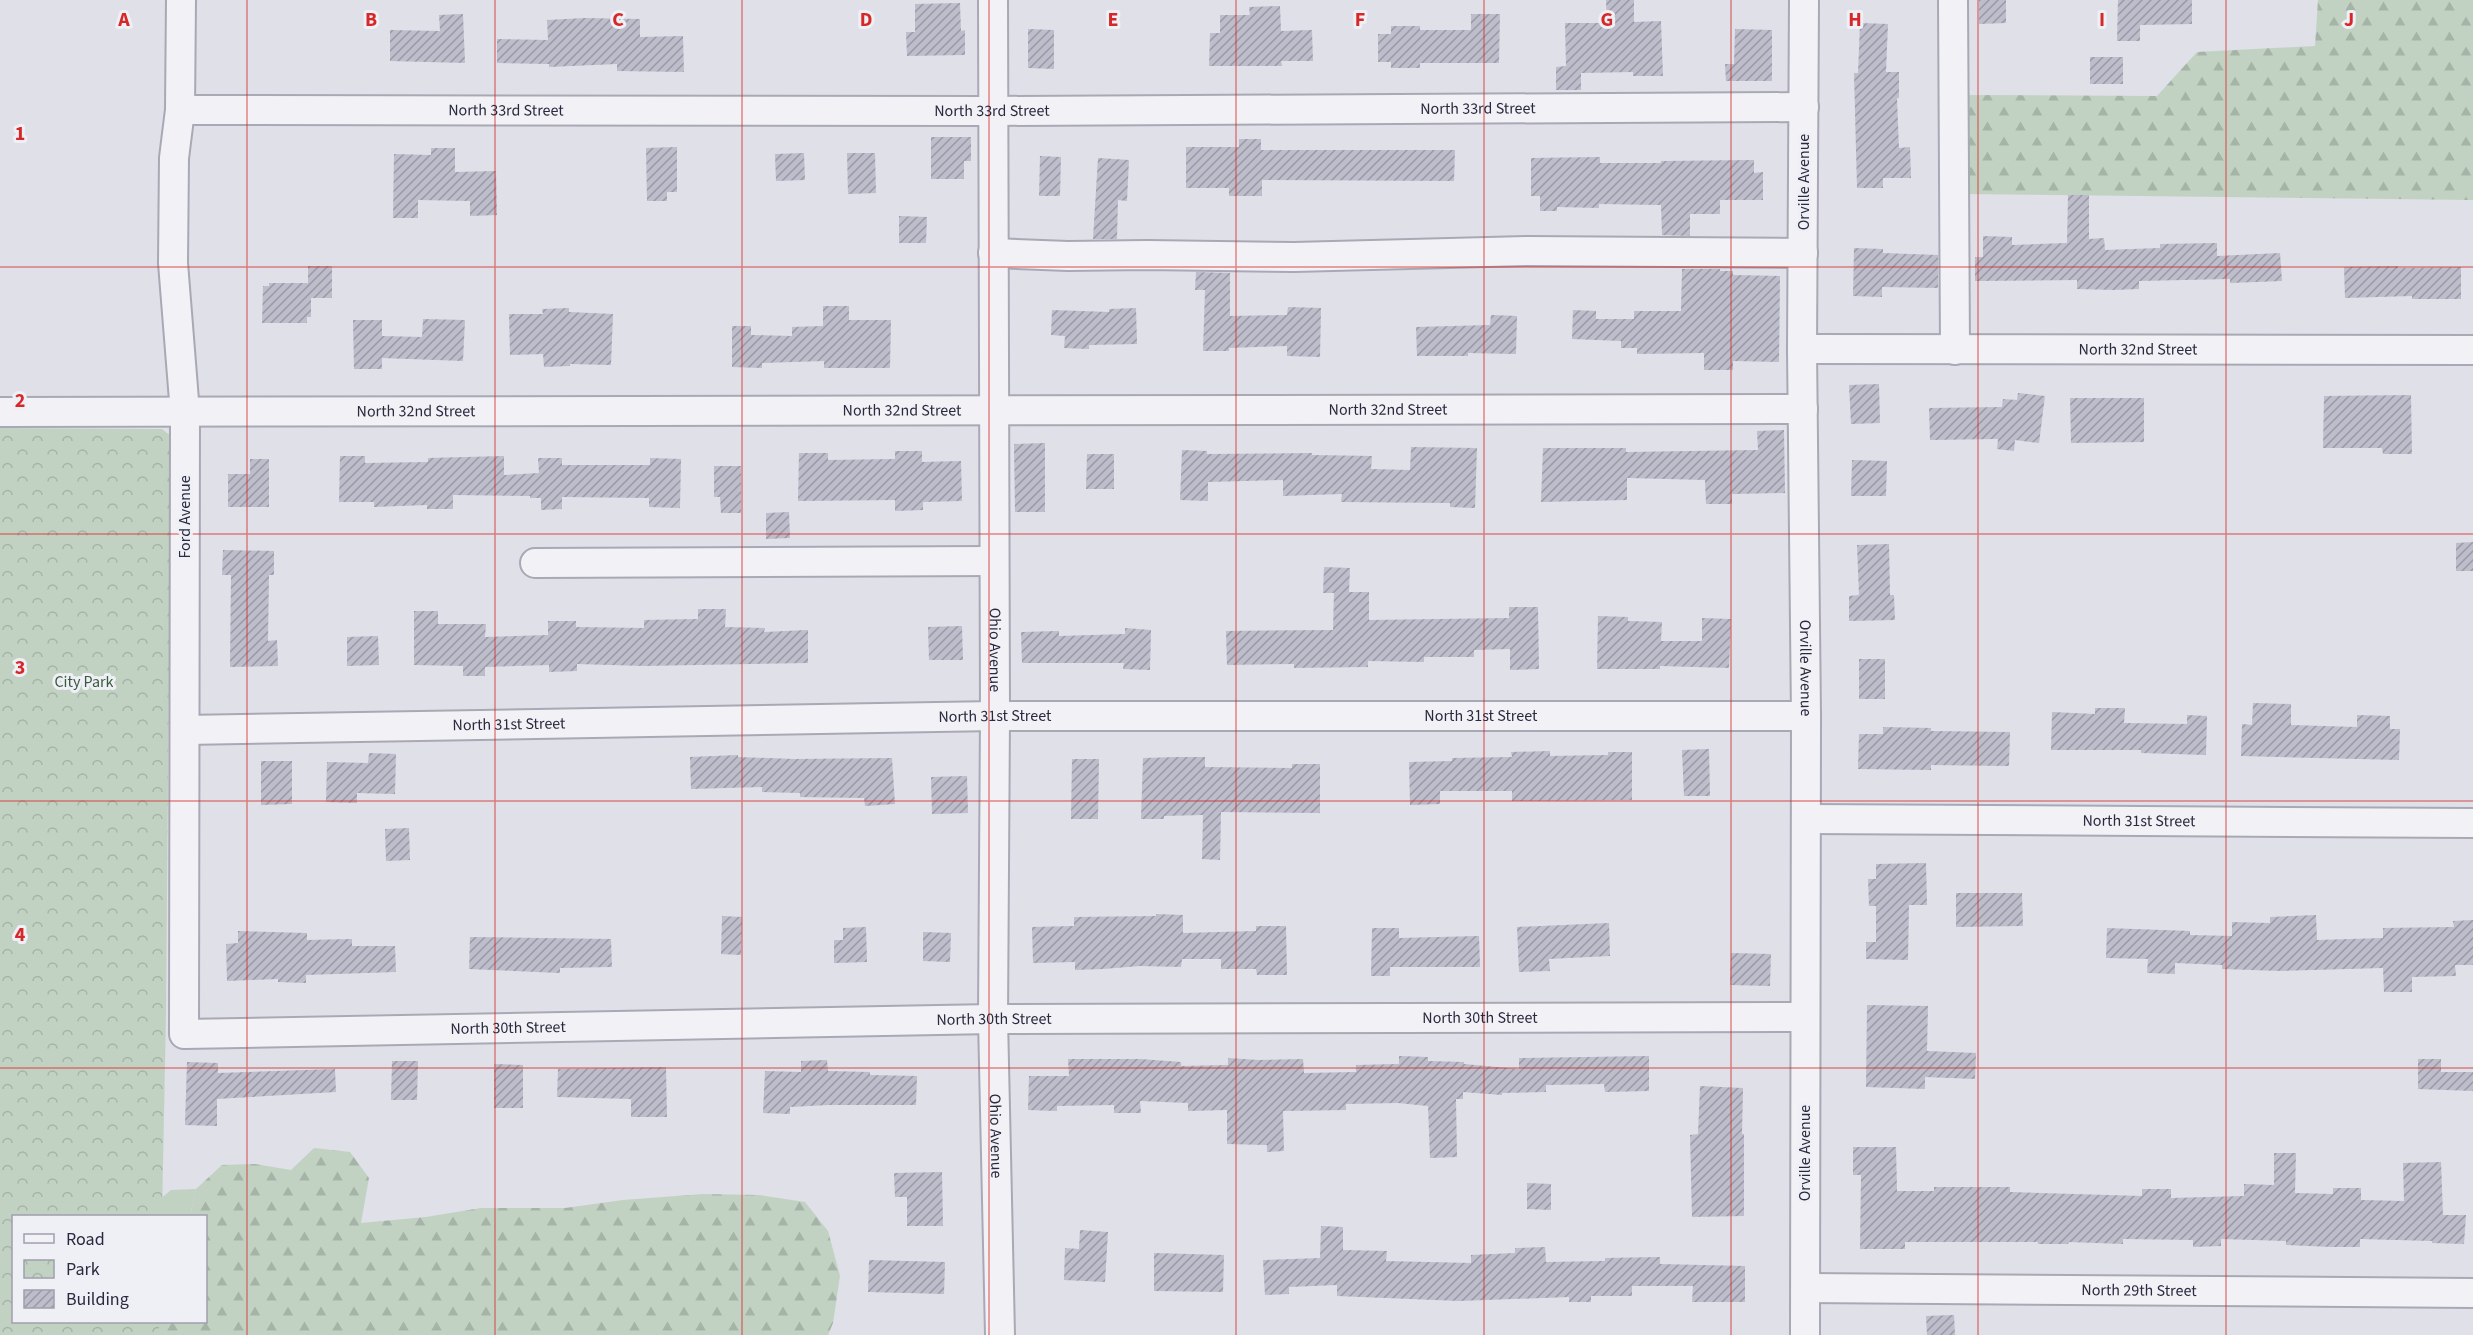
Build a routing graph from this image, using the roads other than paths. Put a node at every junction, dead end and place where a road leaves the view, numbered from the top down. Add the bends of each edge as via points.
1 (181, 0) edge
2 (993, 0) edge
3 (1804, 0) edge
4 (1953, 0) edge
5 (1804, 107) junction
6 (180, 110) junction
7 (992, 111) junction
8 (993, 253) junction
9 (1803, 253) junction
10 (1802, 349) junction
11 (1955, 350) junction
12 (2473, 351) edge
13 (1803, 409) junction
14 (994, 410) junction
15 (0, 412) edge
16 (186, 413) junction
17 (994, 561) junction
18 (535, 563) dead end
19 (995, 716) junction
20 (1806, 716) junction
21 (185, 730) junction
22 (1806, 819) junction
23 (2473, 823) edge
24 (1804, 1017) junction
25 (993, 1019) junction
26 (184, 1034) joint
27 (1806, 1288) junction
28 (2473, 1293) edge
29 (1000, 1335) edge
30 (1805, 1335) edge

1 - 6 street, Ford Avenue
2 - 7 street, Ohio Avenue
3 - 5 street, Orville Avenue
4 - 11 street
5 - 7 street, North 33rd Street
5 - 9 street, Orville Avenue
6 - 7 street, North 33rd Street
6 - 16 street, Ford Avenue via 174,158 173,263
7 - 8 street, Ohio Avenue
8 - 9 street via 1294,257 1527,251
8 - 14 street, Ohio Avenue
9 - 10 street, Orville Avenue
10 - 11 street, North 32nd Street
10 - 13 street, Orville Avenue
11 - 12 street, North 32nd Street
13 - 14 street, North 32nd Street
13 - 20 street, Orville Avenue
14 - 16 street, North 32nd Street
14 - 17 street, Ohio Avenue
15 - 16 street, North 32nd Street
16 - 21 street, Ford Avenue
17 - 18 street
17 - 19 street, Ohio Avenue
19 - 20 street, North 31st Street
19 - 21 street, North 31st Street
19 - 25 street, Ohio Avenue
20 - 22 street, Orville Avenue
21 - 26 street, Ford Avenue
22 - 23 street, North 31st Street
22 - 24 street, Orville Avenue
24 - 25 street, North 30th Street
24 - 27 street, Orville Avenue
25 - 26 street, North 30th Street
25 - 29 street, Ohio Avenue
27 - 28 street, North 29th Street
27 - 30 street, Orville Avenue

